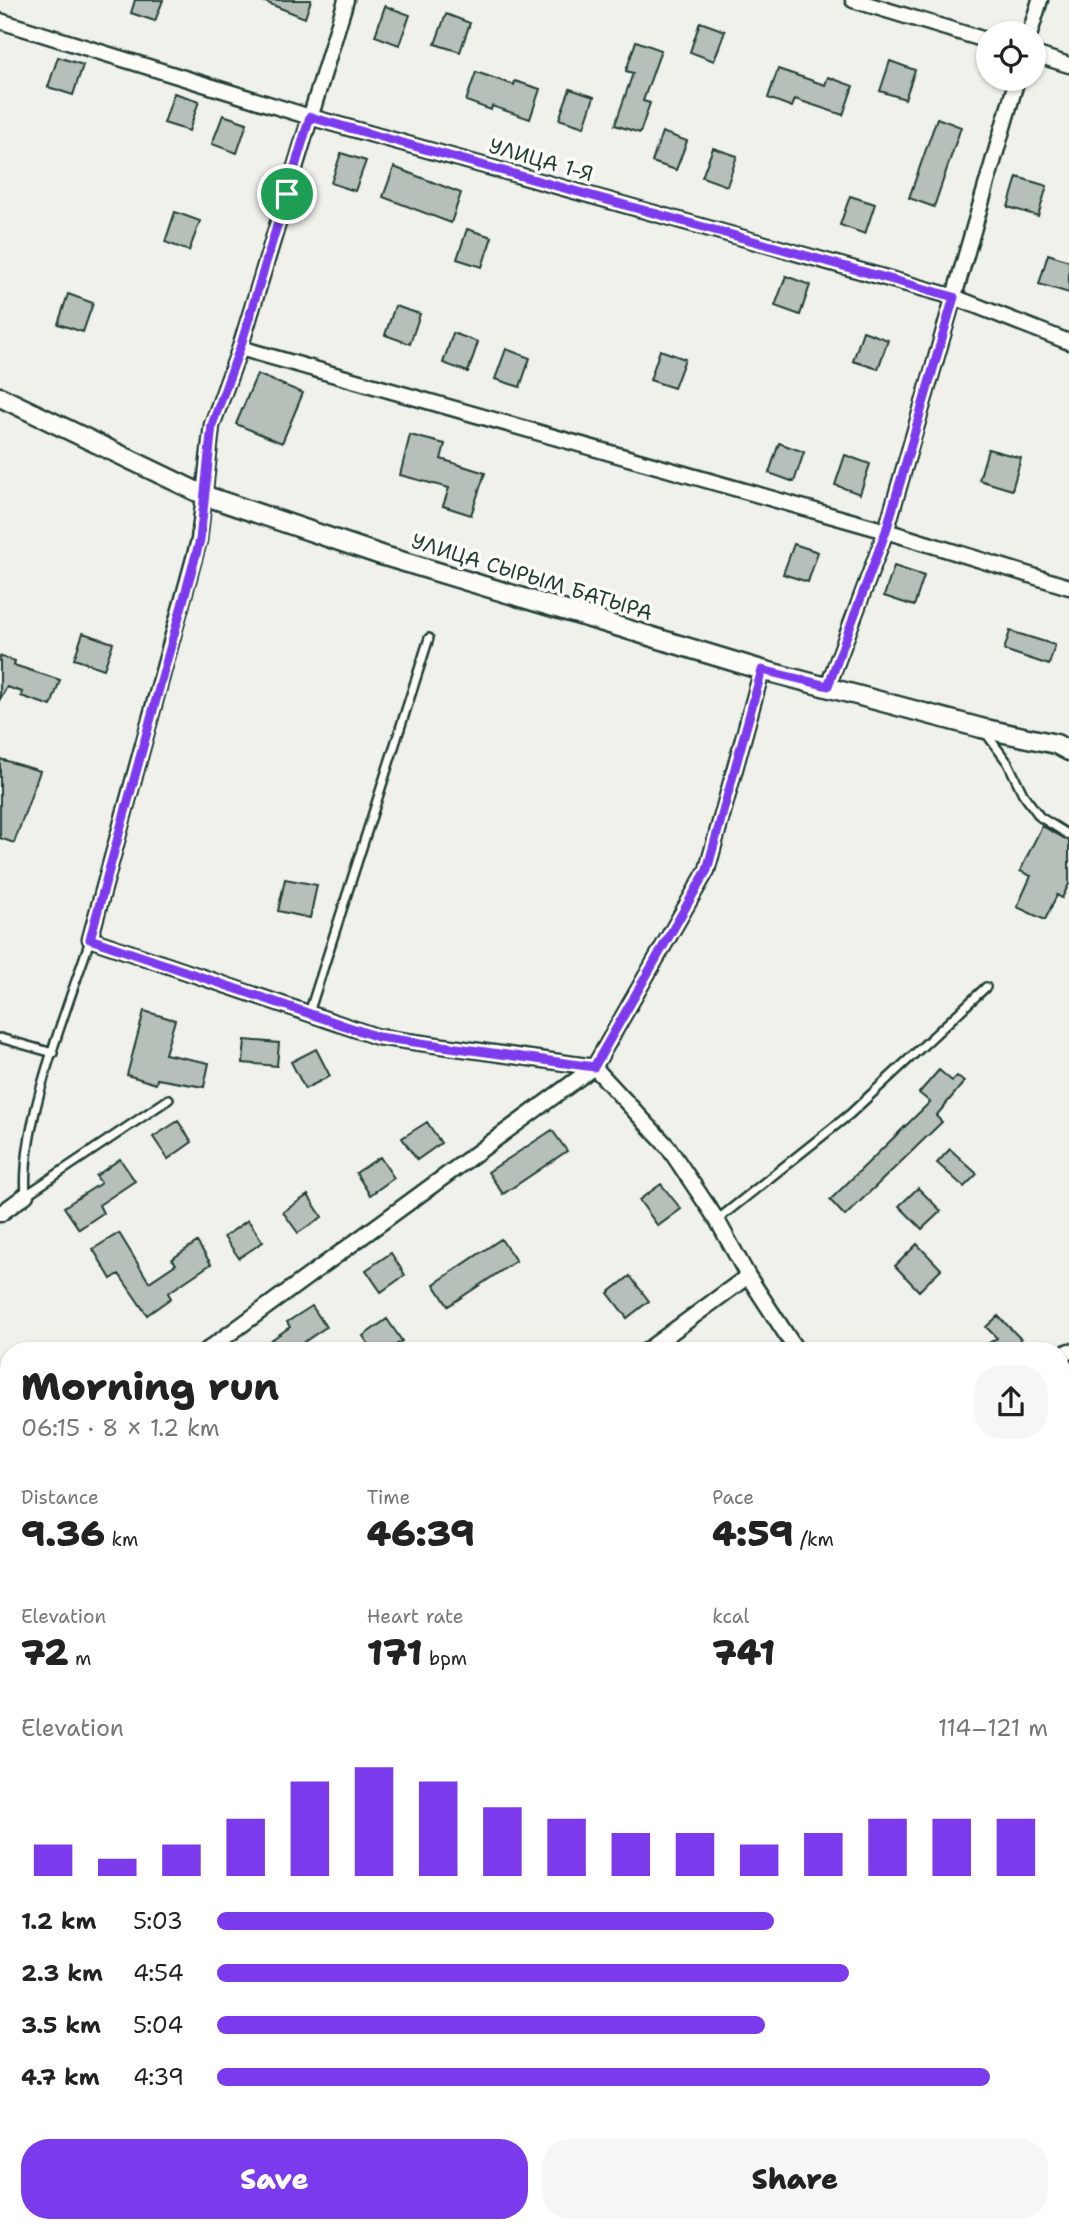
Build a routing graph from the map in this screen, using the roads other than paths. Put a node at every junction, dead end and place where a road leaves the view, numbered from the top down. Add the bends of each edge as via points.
1 (346, 0) edge
2 (853, 0) edge
3 (1040, 0) edge
4 (0, 21) edge
5 (1034, 21) edge
6 (976, 37) edge
7 (1046, 58) edge
8 (1069, 65) edge
9 (1014, 91) edge
10 (310, 117) junction
11 (954, 297) junction
12 (1069, 342) edge
13 (240, 348) junction
14 (0, 397) edge
15 (206, 496) junction
16 (886, 531) junction
17 (1069, 587) edge
18 (429, 638) dead end
19 (762, 670) junction
20 (828, 686) junction
21 (981, 728) junction
22 (1069, 751) edge
23 (1069, 835) edge
24 (90, 939) junction
25 (986, 987) dead end
26 (309, 1014) junction
27 (0, 1038) edge
28 (53, 1053) junction
29 (594, 1067) junction
30 (169, 1099) dead end
31 (26, 1195) junction
32 (0, 1214) edge
33 (717, 1220) junction
34 (748, 1276) junction
35 (218, 1342) edge
36 (658, 1342) edge
37 (791, 1342) edge

1 - 10 street
2 - 6 street
3 - 5 street
4 - 10 street, УЛИЦА 1-Я
7 - 8 street
9 - 11 street
10 - 11 street, УЛИЦА 1-Я
10 - 13 street
11 - 12 street, УЛИЦА 1-Я
11 - 16 street
13 - 15 street via 212,425
13 - 16 street
14 - 15 street, УЛИЦА СЫРЫМ БАТЫРА
15 - 19 street, УЛИЦА СЫРЫМ БАТЫРА via 381,555
15 - 24 street via 200,540
16 - 17 street
16 - 20 street
18 - 26 lane
19 - 20 street, УЛИЦА СЫРЫМ БАТЫРА
19 - 29 street via 707,870
20 - 21 street, УЛИЦА СЫРЫМ БАТЫРА
21 - 22 street, УЛИЦА СЫРЫМ БАТЫРА
21 - 23 lane via 1040,817
24 - 26 street
24 - 28 lane
25 - 33 lane via 850,1114
26 - 29 street via 378,1037
27 - 28 lane
28 - 31 lane via 24,1167
29 - 33 street via 667,1147
29 - 35 street
30 - 31 lane
31 - 32 street
33 - 34 street
34 - 36 street
34 - 37 street

